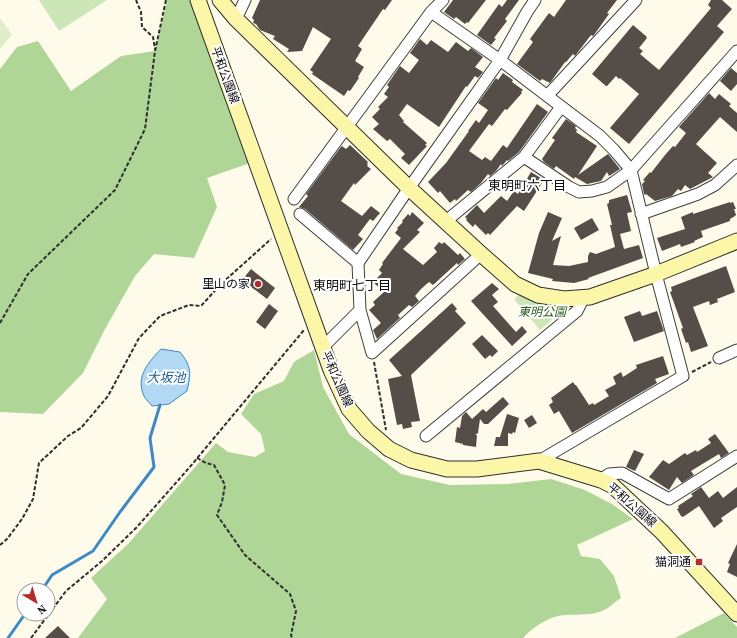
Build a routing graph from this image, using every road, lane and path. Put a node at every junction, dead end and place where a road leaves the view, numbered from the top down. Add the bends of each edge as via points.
1 (136, 0) edge
2 (166, 0) edge
3 (198, 0) edge
4 (220, 0) edge
5 (245, 0) edge
6 (443, 0) edge
7 (535, 0) edge
8 (636, 0) edge
9 (431, 12) junction
10 (236, 19) junction
11 (155, 51) junction
12 (737, 51) edge
13 (500, 60) junction
14 (547, 96) junction
15 (561, 107) junction
16 (347, 127) junction
17 (524, 157) junction
18 (737, 165) edge
19 (631, 170) junction
20 (409, 188) junction
21 (294, 199) dead end
22 (300, 214) dead end
23 (641, 214) junction
24 (446, 221) junction
25 (281, 230) junction
26 (737, 241) edge
27 (481, 254) junction
28 (358, 263) junction
29 (656, 274) junction
30 (584, 297) junction
31 (360, 310) junction
32 (313, 319) junction
33 (0, 323) edge
34 (323, 347) junction
35 (737, 350) edge
36 (372, 353) junction
37 (719, 358) joint
38 (683, 376) junction
39 (426, 436) dead end
40 (389, 449) junction
41 (737, 456) edge
42 (197, 458) junction
43 (539, 461) junction
44 (601, 480) junction
45 (0, 545) edge
46 (737, 614) edge
47 (30, 638) edge
48 (292, 638) edge

1 - 11 path via 141,12 142,27 153,37
2 - 11 path
3 - 25 street, 平和公園線
4 - 10 street
5 - 10 street
6 - 9 street
7 - 13 street
8 - 14 street
9 - 13 street
9 - 16 street
10 - 16 street
11 - 33 path via 145,129 115,190 28,274
12 - 19 street
13 - 14 street
13 - 20 street
14 - 15 street
15 - 17 street
15 - 19 street via 600,136
16 - 20 street
16 - 21 street
17 - 19 street via 578,192 607,187
17 - 24 street
18 - 23 street via 715,185 698,194
19 - 23 street
20 - 24 street
20 - 28 street
22 - 28 street
23 - 29 street
24 - 27 street
25 - 32 street, 平和公園線
25 - 45 path via 220,285 201,306 189,305 160,316 139,338 108,396 81,428 68,436 39,463 33,499 22,519
26 - 29 street
27 - 30 street via 516,284 538,295 564,299
27 - 36 street
28 - 31 street
29 - 30 street
29 - 38 street
30 - 39 street via 577,312
31 - 34 street
31 - 36 street
32 - 34 street, 平和公園線
32 - 42 path
34 - 40 street, 平和公園線 via 349,409 368,431
35 - 37 street
36 - 40 path
37 - 38 path
38 - 43 street
40 - 43 street, 平和公園線 via 411,460 447,468 477,469
41 - 44 street via 669,499 622,474 610,474
42 - 47 path via 137,527 66,591
42 - 48 path via 214,465 225,485 217,515 245,555 290,594 296,612
43 - 44 street, 平和公園線
44 - 46 street, 平和公園線 via 614,486 662,532

